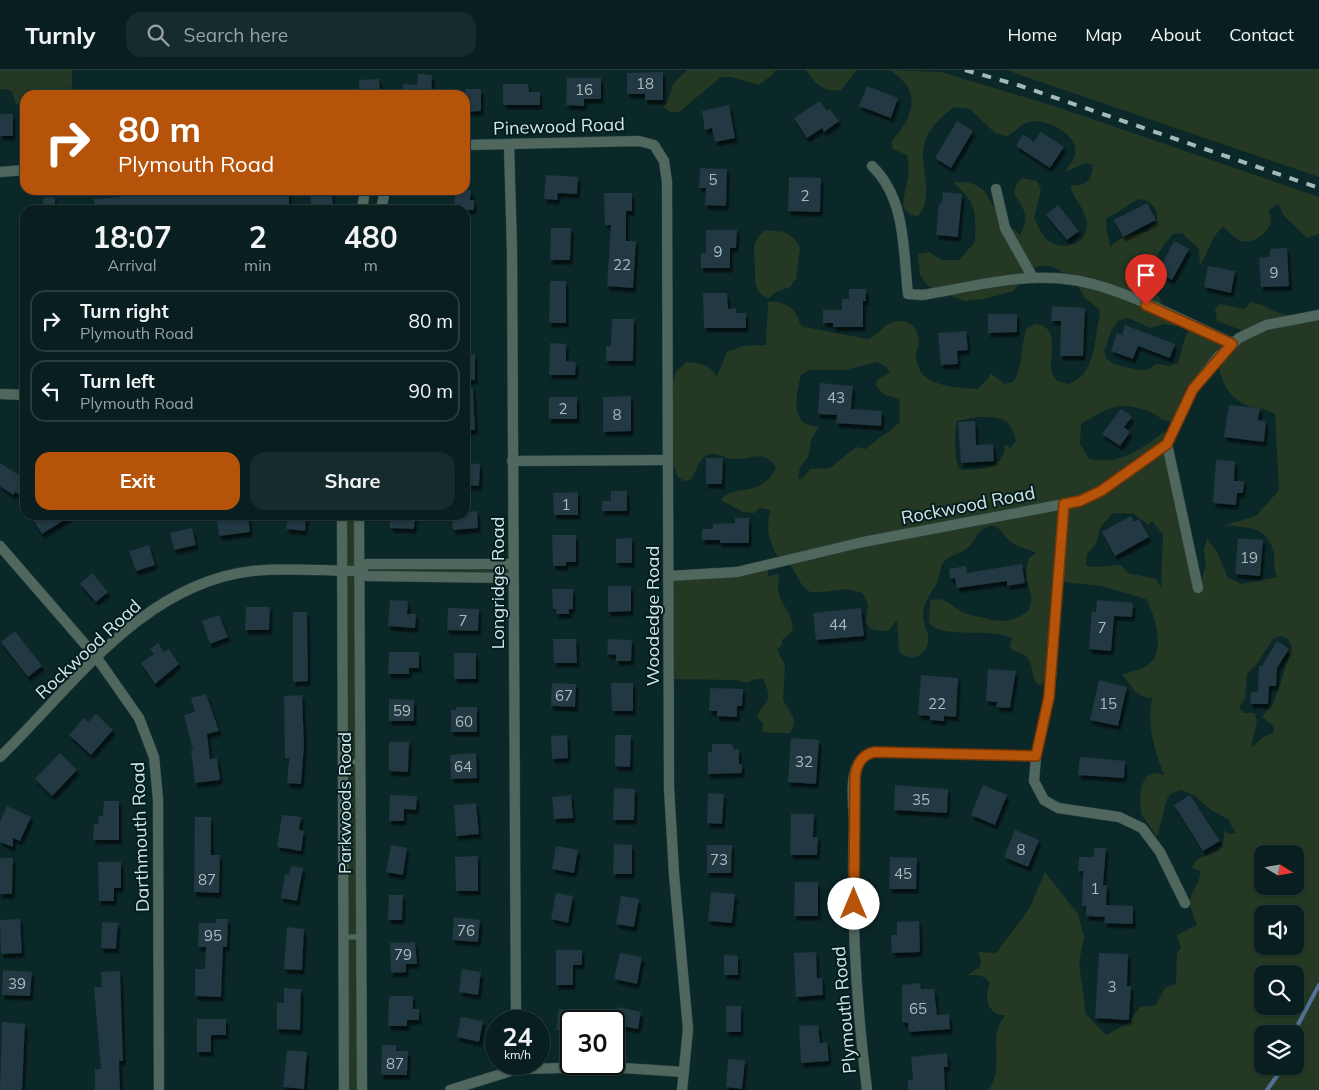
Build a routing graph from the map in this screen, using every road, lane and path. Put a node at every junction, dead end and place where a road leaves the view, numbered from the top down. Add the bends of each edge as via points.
1 (470, 145) edge
2 (509, 145) junction
3 (654, 145) joint
4 (872, 166) dead end
5 (20, 170) edge
6 (0, 172) edge
7 (996, 188) dead end
8 (1033, 278) junction
9 (1319, 315) edge
10 (1232, 344) junction
11 (0, 394) edge
12 (20, 395) edge
13 (1167, 444) junction
14 (667, 460) junction
15 (512, 461) junction
16 (1064, 504) junction
17 (342, 520) edge
18 (359, 520) edge
19 (0, 546) edge
20 (513, 564) junction
21 (342, 571) junction
22 (359, 571) junction
23 (669, 576) junction
24 (513, 578) junction
25 (1198, 588) dead end
26 (97, 658) junction
27 (1036, 756) junction
28 (0, 757) edge
29 (343, 762) junction
30 (360, 762) junction
31 (1185, 903) dead end
32 (344, 937) junction
33 (361, 937) junction
34 (516, 1010) edge
35 (550, 1066) edge
36 (684, 1072) junction
37 (492, 1075) edge
38 (159, 1090) edge
39 (344, 1090) edge
40 (362, 1090) edge
41 (450, 1090) edge
42 (682, 1090) edge
43 (867, 1090) edge

1 - 2 street, Pinewood Road
2 - 3 street, Pinewood Road via 627,140
2 - 15 street, Longridge Road
3 - 14 street, Woodedge Road via 662,154 667,176
4 - 8 street via 887,183 898,210 908,294 922,295
5 - 6 street
7 - 8 street via 1005,228
8 - 10 street via 1074,280 1100,286
9 - 10 street, Rockwood Road via 1266,325
10 - 13 street, Rockwood Road via 1193,389
11 - 12 street
13 - 16 street, Rockwood Road via 1101,491
13 - 25 street
14 - 15 street
14 - 23 street, Woodedge Road
15 - 20 street, Longridge Road
16 - 23 street, Rockwood Road via 863,542 737,572
16 - 27 street via 1049,697
17 - 21 street, Parkwoods Road
18 - 22 street, Parkwoods Road
19 - 26 street, Darthmouth Road
20 - 22 street via 367,564
20 - 24 street, Longridge Road
21 - 22 street, Rockwood Road
21 - 26 street, Rockwood Road via 272,569 211,580 170,598 144,614
21 - 29 street, Parkwoods Road
22 - 24 street via 367,576
22 - 30 street, Parkwoods Road
23 - 36 street, Woodedge Road via 669,787 688,1029
24 - 34 street, Longridge Road
26 - 28 street, Rockwood Road
26 - 38 street, Darthmouth Road via 139,718 156,765
27 - 31 street via 1034,777 1044,800 1063,810 1119,817 1142,828 1160,852
27 - 43 street, Plymouth Road via 875,752 867,754 858,765 853,837 854,938
29 - 30 lane
29 - 32 street, Parkwoods Road
30 - 33 street, Parkwoods Road
32 - 33 lane
32 - 39 street, Parkwoods Road
33 - 40 street, Parkwoods Road
35 - 36 street
36 - 42 street, Woodedge Road
37 - 41 street

